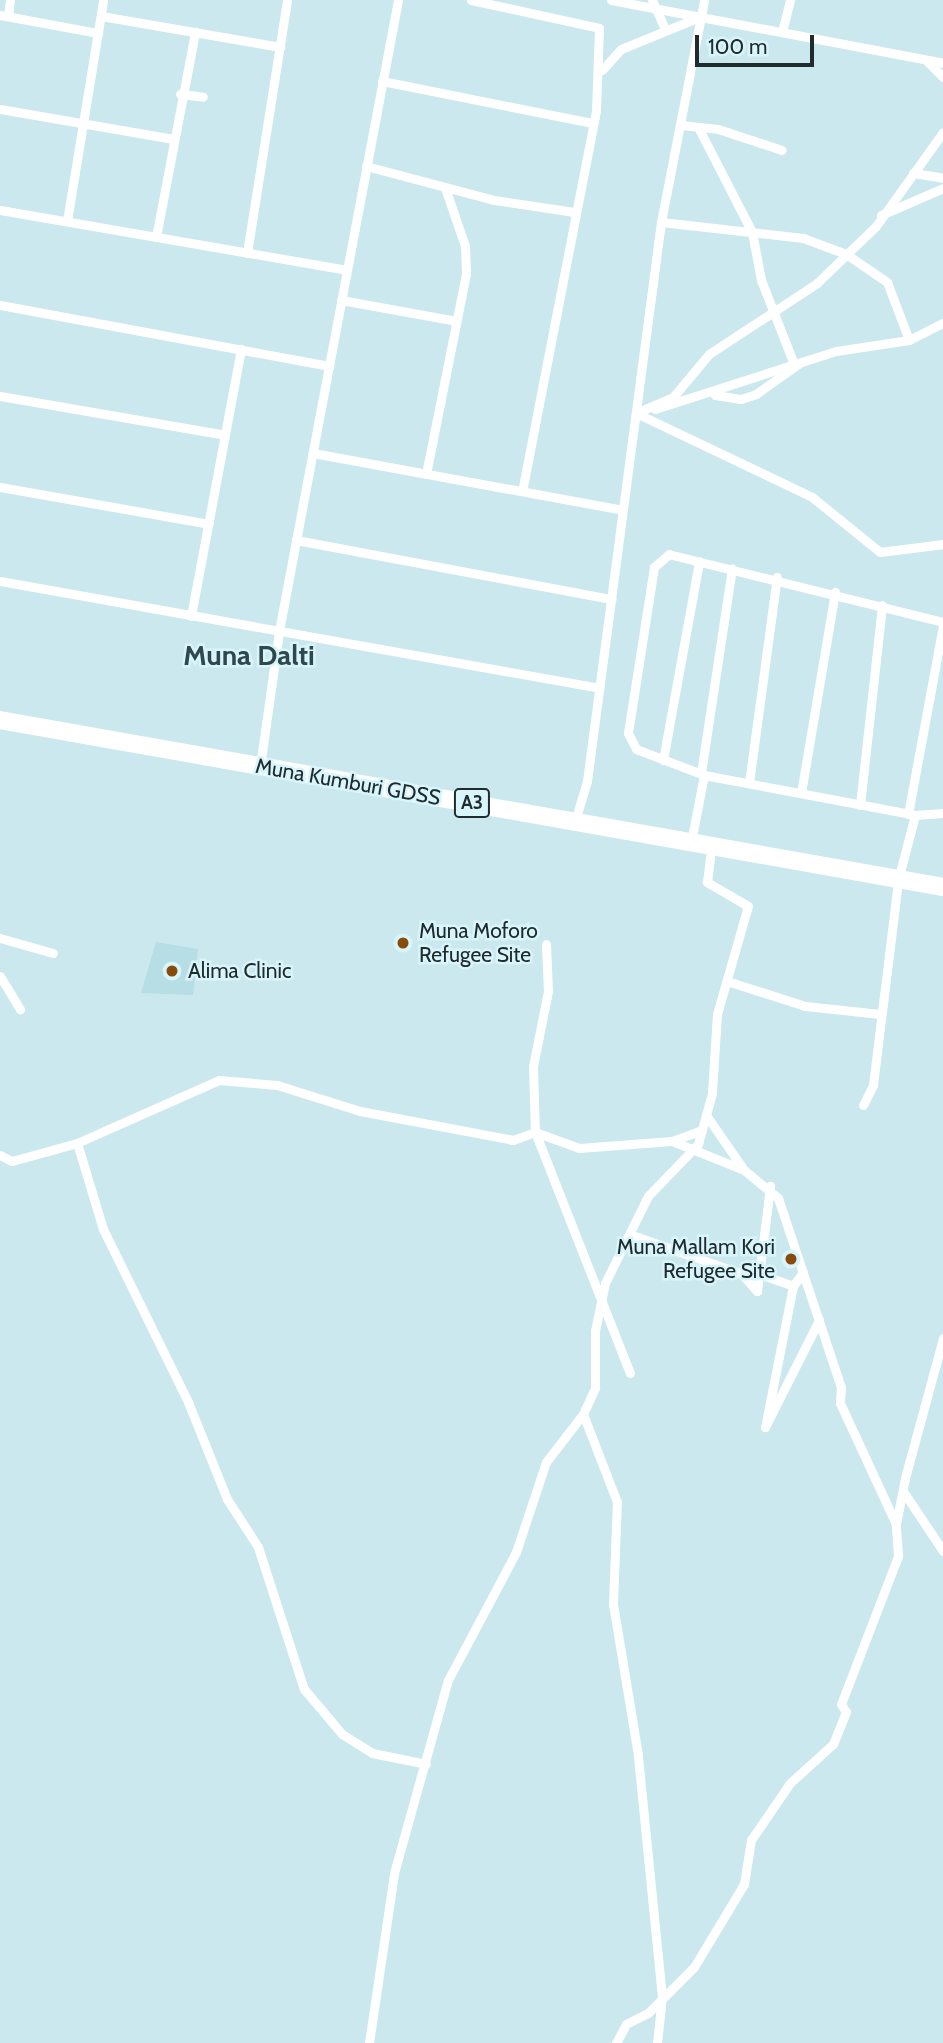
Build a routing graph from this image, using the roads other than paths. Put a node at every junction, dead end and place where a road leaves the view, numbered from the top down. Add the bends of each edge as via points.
1 (10, 0) edge
2 (103, 0) edge
3 (287, 0) edge
4 (398, 0) edge
5 (471, 0) edge
6 (611, 0) edge
7 (704, 0) edge
8 (790, 0) edge
9 (651, 4) edge
10 (4, 16) edge
11 (101, 16) junction
12 (702, 16) junction
13 (664, 27) junction
14 (195, 32) junction
15 (782, 32) junction
16 (98, 33) junction
17 (280, 47) junction
18 (926, 61) junction
19 (943, 63) edge
20 (602, 70) junction
21 (943, 77) edge
22 (382, 81) junction
23 (180, 94) junction
24 (203, 97) dead end
25 (0, 109) edge
26 (84, 121) junction
27 (593, 123) junction
28 (681, 125) junction
29 (699, 129) junction
30 (943, 132) edge
31 (173, 139) junction
32 (782, 150) dead end
33 (366, 166) junction
34 (913, 173) junction
35 (943, 178) edge
36 (445, 188) junction
37 (943, 188) edge
38 (0, 209) edge
39 (574, 212) junction
40 (881, 215) junction
41 (67, 221) junction
42 (661, 222) junction
43 (752, 232) junction
44 (156, 237) junction
45 (247, 253) junction
46 (846, 254) junction
47 (346, 270) junction
48 (341, 300) junction
49 (0, 305) edge
50 (778, 310) junction
51 (456, 321) junction
52 (943, 323) edge
53 (909, 340) junction
54 (241, 349) junction
55 (798, 363) junction
56 (330, 366) junction
57 (713, 395) junction
58 (0, 396) edge
59 (636, 414) junction
60 (225, 435) junction
61 (313, 453) junction
62 (426, 474) junction
63 (0, 487) edge
64 (522, 491) junction
65 (623, 510) junction
66 (209, 524) junction
67 (296, 540) junction
68 (943, 544) edge
69 (699, 561) junction
70 (732, 568) junction
71 (777, 578) junction
72 (0, 581) edge
73 (835, 592) junction
74 (611, 599) junction
75 (882, 605) junction
76 (191, 615) junction
77 (943, 624) edge
78 (279, 631) junction
79 (600, 688) junction
80 (0, 720) edge
81 (0, 731) edge
82 (663, 760) junction
83 (260, 766) junction
84 (703, 774) junction
85 (749, 783) junction
86 (801, 793) junction
87 (860, 805) junction
88 (943, 813) edge
89 (912, 815) junction
90 (575, 821) junction
91 (691, 842) junction
92 (710, 856) junction
93 (897, 884) junction
94 (943, 887) edge
95 (943, 896) edge
96 (0, 938) edge
97 (546, 944) dead end
98 (53, 953) dead end
99 (0, 976) edge
100 (727, 981) junction
101 (20, 1009) dead end
102 (880, 1014) junction
103 (863, 1105) dead end
104 (706, 1115) junction
105 (702, 1130) junction
106 (535, 1132) junction
107 (672, 1141) junction
108 (77, 1143) junction
109 (694, 1152) junction
110 (0, 1155) edge
111 (12, 1161) junction
112 (0, 1165) edge
113 (744, 1170) junction
114 (770, 1186) junction
115 (632, 1235) junction
116 (803, 1272) junction
117 (760, 1274) junction
118 (793, 1286) junction
119 (602, 1297) junction
120 (819, 1320) junction
121 (943, 1338) edge
122 (941, 1361) edge
123 (630, 1373) dead end
124 (583, 1414) junction
125 (903, 1491) junction
126 (895, 1524) junction
127 (943, 1551) edge
128 (426, 1764) junction
129 (662, 1997) junction
130 (369, 2043) edge
131 (616, 2043) edge
132 (657, 2043) edge

1 - 10 street
2 - 11 street
3 - 17 street
4 - 22 street
5 - 20 street via 598,28
6 - 9 street
7 - 12 street
8 - 15 street
9 - 12 street
9 - 13 street
10 - 16 street
11 - 14 street
11 - 16 street
12 - 13 street
12 - 15 street
12 - 28 street
13 - 20 street via 621,49
14 - 17 street
14 - 23 street
15 - 18 street
16 - 26 street
17 - 45 street
18 - 19 street
18 - 21 street
20 - 27 street
22 - 27 street
22 - 33 street
23 - 24 street
23 - 31 street
25 - 26 street
26 - 31 street
26 - 41 street
27 - 39 street
28 - 29 street
28 - 42 street
29 - 32 street
29 - 43 street
30 - 34 street
31 - 44 street
33 - 36 street
33 - 47 street
34 - 35 street
34 - 40 street
36 - 39 street
36 - 51 street via 465,246
37 - 40 street
38 - 41 street
39 - 64 street
40 - 46 street
41 - 44 street
42 - 43 street
42 - 59 street
43 - 46 street via 803,238
43 - 50 street via 761,280
44 - 45 street
45 - 47 street
46 - 50 street
46 - 53 street via 887,282
47 - 48 street
48 - 51 street
48 - 56 street
49 - 54 street
50 - 55 street
50 - 59 street via 709,354 673,397
51 - 62 street
52 - 53 street
53 - 55 street
54 - 56 street
54 - 60 street
55 - 57 street
55 - 57 street via 757,394 741,399
56 - 61 street
57 - 59 street
58 - 60 street
59 - 65 street
59 - 68 street via 812,497 880,552
60 - 66 street
61 - 62 street
61 - 67 street
62 - 64 street
63 - 66 street
64 - 65 street
65 - 74 street
66 - 76 street
67 - 74 street
67 - 78 street
69 - 70 street
69 - 82 street
69 - 82 street via 669,554 654,567 628,733 636,749
70 - 71 street
70 - 84 street
71 - 73 street
71 - 85 street
72 - 76 street
73 - 75 street
73 - 86 street
74 - 79 street
75 - 77 street
75 - 87 street
76 - 78 street
77 - 89 street
78 - 79 street
78 - 83 street
79 - 90 street via 587,781
80 - 83 highway, Muna Kumburi GDSS / A3
81 - 92 highway, Muna Kumburi GDSS / A3
82 - 84 street
83 - 90 highway, Muna Kumburi GDSS / A3
84 - 85 street
84 - 91 street
85 - 86 street
86 - 87 street
87 - 89 street
88 - 89 street
89 - 93 street
90 - 91 highway, Muna Kumburi GDSS / A3
91 - 93 highway, Muna Kumburi GDSS / A3
92 - 93 highway, Muna Kumburi GDSS / A3
92 - 100 street via 708,882 748,906
93 - 94 highway, Muna Kumburi GDSS / A3
93 - 95 highway, Muna Kumburi GDSS / A3
93 - 102 street
96 - 98 street
97 - 106 street via 548,991 533,1066
99 - 101 street
100 - 102 street via 805,1006
100 - 104 street
102 - 103 street via 873,1084
104 - 105 street
104 - 113 street
105 - 107 street
105 - 109 street
106 - 107 street via 579,1148
106 - 108 street via 513,1140 360,1111 277,1085 219,1080
106 - 119 street
107 - 109 street
108 - 111 street
108 - 128 street via 103,1229 227,1499 258,1547 304,1689 342,1734 373,1753
109 - 113 street
109 - 115 street via 648,1196
110 - 111 street
111 - 112 street
113 - 114 street
114 - 116 street
114 - 117 street
115 - 117 street via 742,1274 757,1291
115 - 119 street
116 - 118 street
116 - 120 street
117 - 118 street
118 - 120 street via 765,1427
119 - 123 street
119 - 124 street via 596,1388
120 - 126 street via 840,1403
121 - 122 street
122 - 125 street
124 - 128 street via 546,1462 516,1552 453,1668
124 - 129 street via 617,1502 613,1604 638,1755
125 - 126 street
125 - 127 street
126 - 129 street via 898,1556 841,1704 846,1712 833,1744 782,1794 751,1840 744,1884 710,1942
128 - 130 street via 394,1873
129 - 131 street via 626,2024
129 - 132 street

